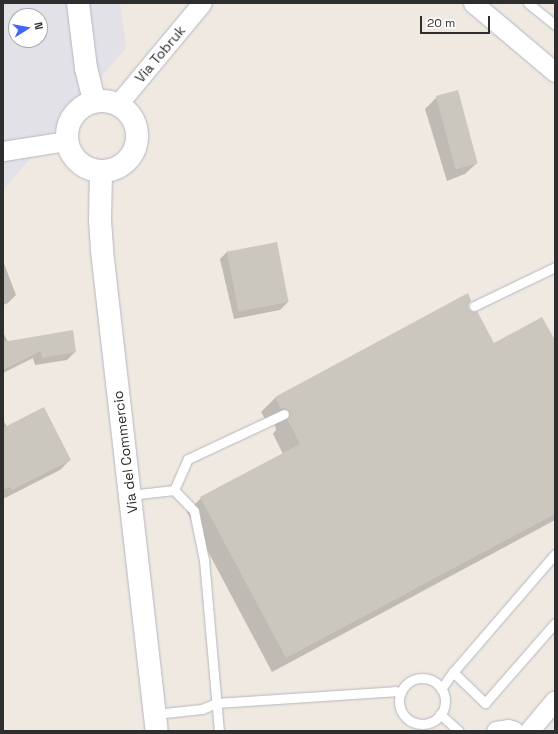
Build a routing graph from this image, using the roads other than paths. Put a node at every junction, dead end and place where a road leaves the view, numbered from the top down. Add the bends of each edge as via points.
1 (78, 3) edge
2 (202, 3) edge
3 (473, 3) edge
4 (528, 3) edge
5 (555, 25) edge
6 (555, 72) edge
7 (94, 101) junction
8 (118, 104) junction
9 (67, 141) junction
10 (3, 151) edge
11 (101, 172) junction
12 (555, 266) edge
13 (474, 306) dead end
14 (284, 414) dead end
15 (174, 490) junction
16 (130, 495) junction
17 (555, 554) edge
18 (555, 623) edge
19 (453, 672) junction
20 (442, 689) junction
21 (401, 693) junction
22 (555, 700) edge
23 (216, 703) junction
24 (440, 714) junction
25 (156, 722) edge
26 (416, 727) edge
27 (219, 731) edge
28 (459, 731) edge
29 (496, 731) edge
30 (514, 731) edge
31 (529, 731) edge

1 - 7 street via 86,68
2 - 8 street, Via Tobruk
3 - 6 street
4 - 5 lane
7 - 8 street via 106,100
7 - 9 street via 80,108 72,117 67,129
8 - 11 street via 127,110 134,121 138,133 137,145 127,162 116,169
9 - 10 street
9 - 11 street via 71,153 78,162 89,169
11 - 16 street, Via del Commercio via 102,250
12 - 13 lane
14 - 15 lane via 188,459
15 - 16 lane
15 - 23 lane via 194,511 204,560
16 - 25 street, Via del Commercio
17 - 19 lane
18 - 19 lane via 485,703
19 - 20 lane
20 - 21 lane via 428,678 419,678 410,681
20 - 24 lane via 444,706
21 - 23 lane via 395,691
21 - 26 lane via 399,704 402,712
22 - 31 street
23 - 25 lane
23 - 27 lane
24 - 26 lane via 434,720
24 - 28 lane
29 - 30 street

